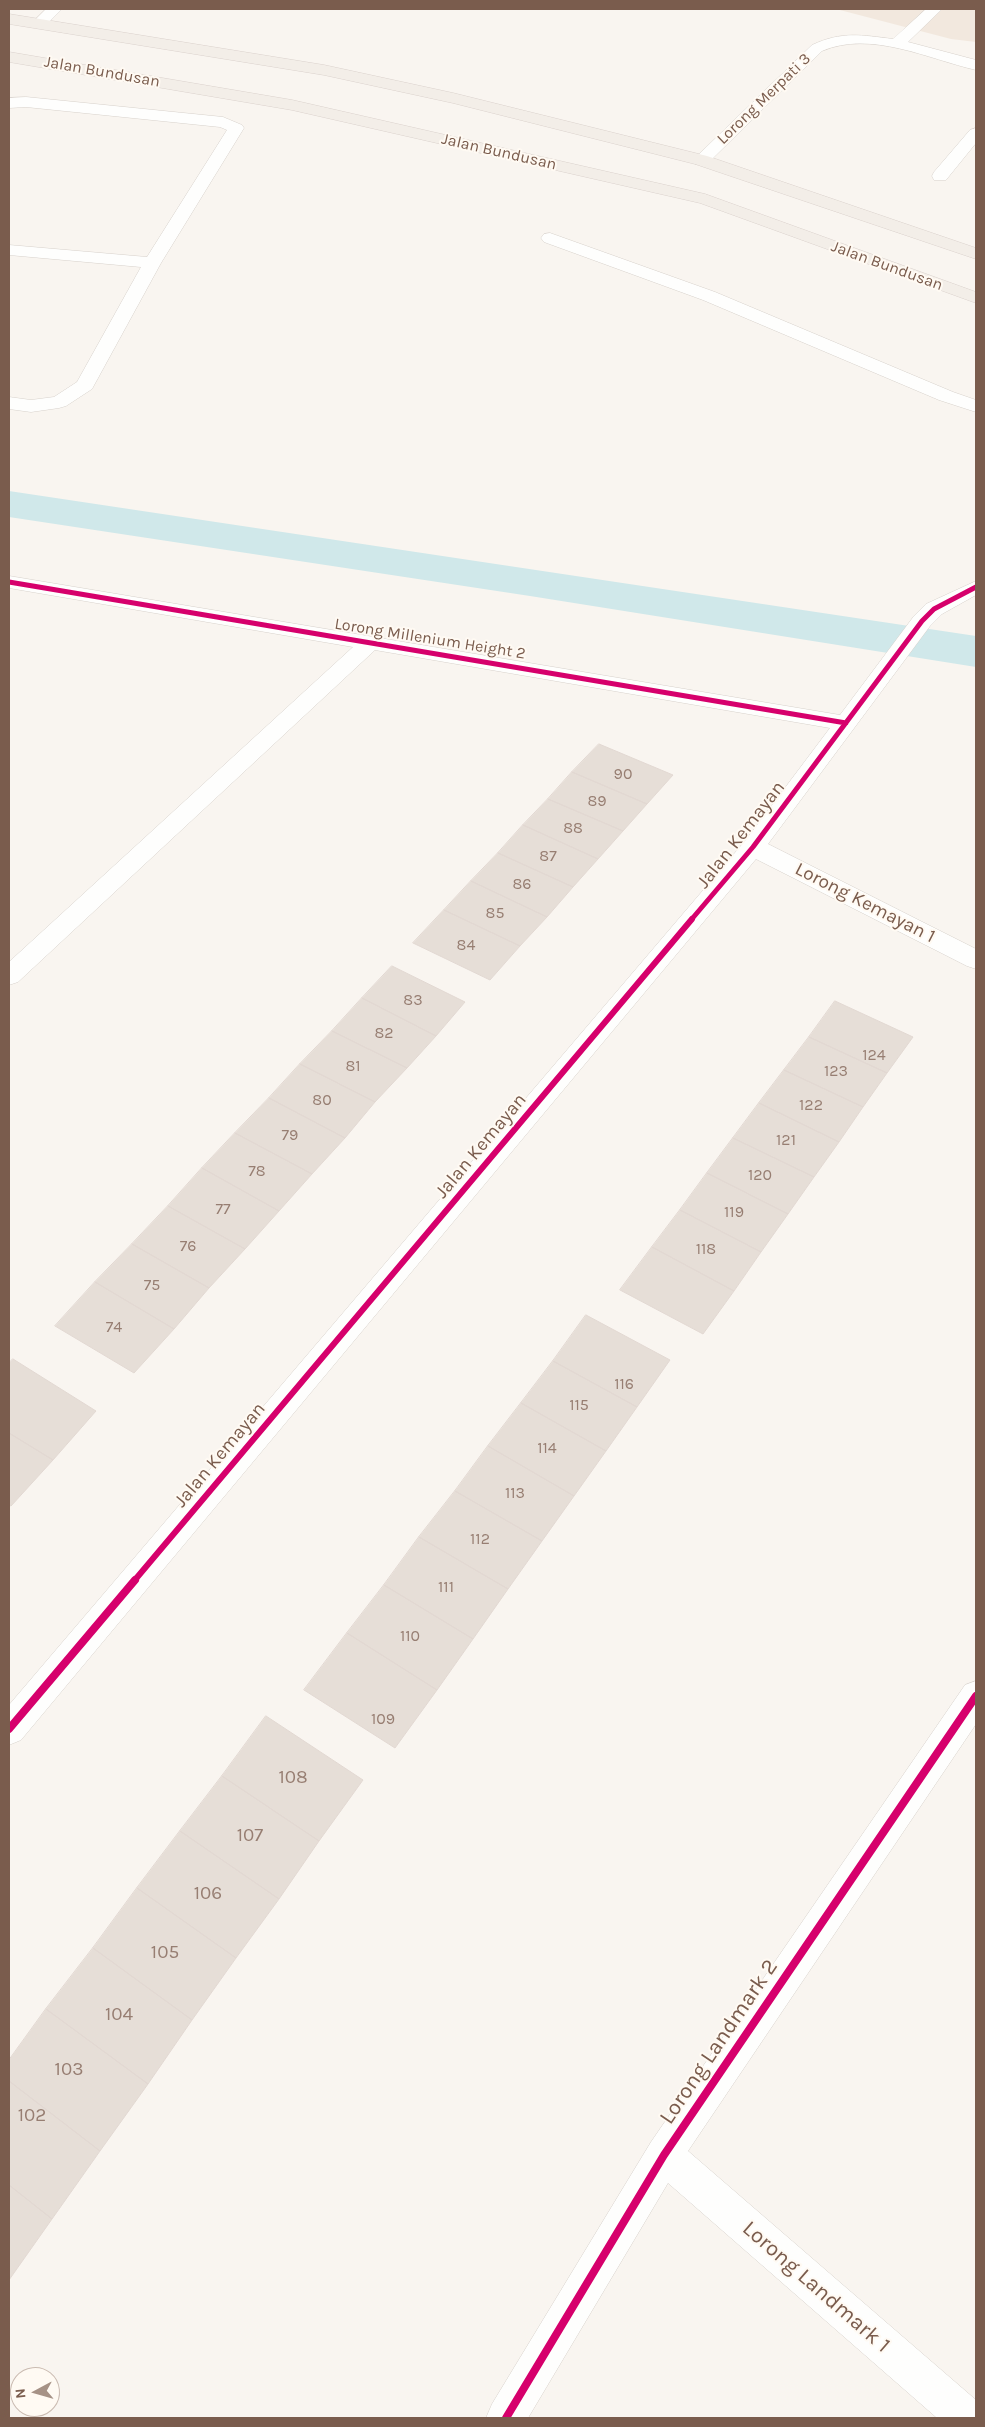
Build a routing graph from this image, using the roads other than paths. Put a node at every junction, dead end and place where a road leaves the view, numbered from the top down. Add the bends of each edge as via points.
1 (54, 9) edge
2 (934, 9) edge
3 (9, 19) edge
4 (40, 23) junction
5 (897, 44) junction
6 (14, 59) edge
7 (976, 64) edge
8 (9, 103) edge
9 (976, 134) edge
10 (701, 160) junction
11 (940, 176) dead end
12 (550, 238) dead end
13 (9, 250) edge
14 (976, 254) edge
15 (152, 264) junction
16 (976, 298) edge
17 (9, 404) edge
18 (976, 406) edge
19 (9, 582) edge
20 (976, 587) edge
21 (370, 644) junction
22 (846, 723) junction
23 (753, 847) junction
24 (976, 960) edge
25 (9, 976) edge
26 (976, 1696) edge
27 (9, 1729) edge
28 (664, 2155) junction
29 (506, 2418) edge
30 (968, 2418) edge

1 - 4 street
2 - 5 street
3 - 4 main road, Jalan Bundusan
4 - 10 main road, Jalan Bundusan via 324,70 453,98
5 - 7 street, Lorong Merpati 3
5 - 10 street, Lorong Merpati 3 via 852,38 832,41 817,48
6 - 16 main road, Jalan Bundusan via 292,105 705,199
8 - 15 street via 223,122 236,128
9 - 11 street
10 - 14 main road, Jalan Bundusan
12 - 18 street via 708,296
13 - 15 street
15 - 17 street via 85,386 59,402 31,406
19 - 21 street, Lorong Millenium Height 2
20 - 22 street, Jalan Kemayan via 934,609 922,621
21 - 22 street, Lorong Millenium Height 2
21 - 25 street
22 - 23 street, Jalan Kemayan
23 - 24 street, Lorong Kemayan 1
23 - 27 street, Jalan Kemayan
26 - 28 street, Lorong Landmark 2
28 - 29 street, Lorong Landmark 2
28 - 30 street, Lorong Landmark 1

